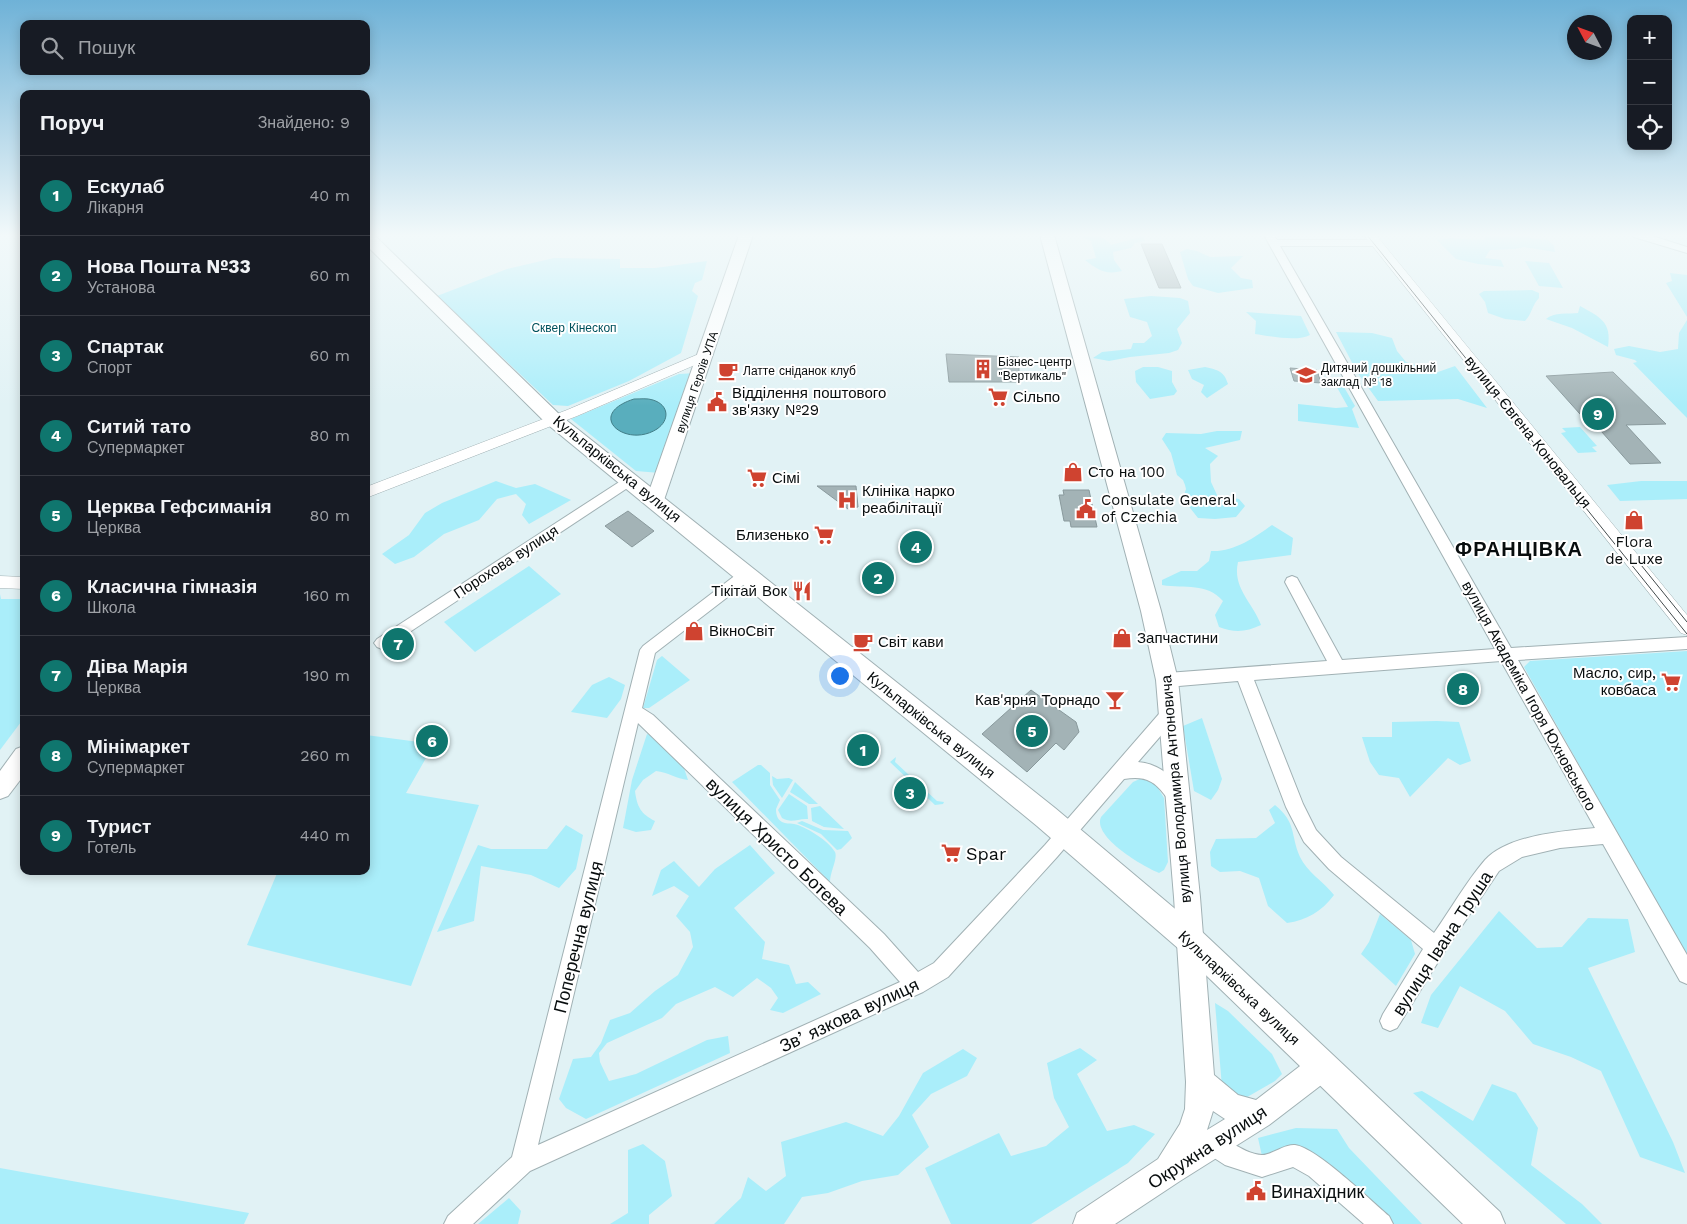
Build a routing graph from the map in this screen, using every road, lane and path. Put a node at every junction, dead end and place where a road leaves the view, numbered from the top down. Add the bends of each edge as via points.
1 (423, 292) edge
2 (727, 292) edge
3 (1063, 292) edge
4 (1301, 292) edge
5 (1416, 292) edge
6 (706, 355) junction
7 (554, 420) junction
8 (630, 480) junction
9 (370, 491) edge
10 (655, 500) junction
11 (746, 575) junction
12 (0, 582) edge
13 (1292, 582) dead end
14 (20, 583) edge
15 (1687, 628) edge
16 (382, 643) dead end
17 (1687, 643) edge
18 (1506, 654) junction
19 (1338, 668) junction
20 (1243, 673) junction
21 (1167, 680) junction
22 (634, 711) junction
23 (1171, 712) junction
24 (20, 762) edge
25 (1121, 772) junction
26 (0, 789) edge
27 (1179, 803) junction
28 (1065, 835) junction
29 (1607, 835) junction
30 (1189, 939) junction
31 (1436, 947) junction
32 (1687, 974) edge
33 (916, 985) junction
34 (1390, 1021) dead end
35 (1323, 1066) junction
36 (1200, 1082) junction
37 (1259, 1114) junction
38 (1212, 1144) junction
39 (522, 1163) junction
40 (1168, 1170) junction
41 (456, 1224) edge
42 (1088, 1224) edge
43 (1381, 1224) edge
44 (1488, 1224) edge

1 - 7 main road, Кульпарківська вулиця
2 - 6 main road, вулиця Героїв УПА
3 - 21 main road, вулиця Володимира Антоновича
4 - 18 street, вулиця Академіка Ігоря Юхновського
5 - 15 street, вулиця Євгена Коновальця
6 - 7 street
6 - 10 main road, вулиця Героїв УПА
7 - 8 main road, Кульпарківська вулиця
7 - 9 street
8 - 10 main road, Кульпарківська вулиця
8 - 16 street, Порохова вулиця
10 - 11 main road, Кульпарківська вулиця
11 - 22 street, Поперечна вулиця via 648,650
11 - 28 main road, Кульпарківська вулиця
12 - 14 street
13 - 19 street
17 - 18 street
18 - 19 street
18 - 29 street, вулиця Академіка Ігоря Юхновського
19 - 20 street
20 - 21 street
20 - 31 street via 1295,807 1310,836 1335,863
21 - 23 main road, вулиця Володимира Антоновича
22 - 33 street, вулиця Христо Ботева via 877,942
22 - 39 street, Поперечна вулиця
23 - 25 street, Звʼязкова вулиця
23 - 27 main road, вулиця Володимира Антоновича
24 - 26 main road
25 - 27 street via 1151,770 1168,786
25 - 28 street, Звʼязкова вулиця
27 - 30 main road, вулиця Володимира Антоновича
28 - 30 main road, Кульпарківська вулиця
28 - 33 street, Звʼязкова вулиця via 941,970
29 - 31 street, вулиця Івана Труша via 1518,849 1493,865
29 - 32 street, вулиця Академіка Ігоря Юхновського
30 - 35 main road, Кульпарківська вулиця
30 - 36 main road, вулиця Володимира Антоновича
31 - 34 street, вулиця Івана Труша
33 - 39 street, Звʼязкова вулиця
35 - 37 main road, Окружна вулиця
35 - 44 main road, Кульпарківська вулиця
36 - 37 main road via 1230,1107
36 - 40 main road, вулиця Володимира Антоновича via 1199,1109 1192,1131
37 - 38 main road, Окружна вулиця
38 - 40 main road, Окружна вулиця
38 - 43 street via 1233,1157 1262,1166 1294,1156 1317,1168
39 - 41 street, Звʼязкова вулиця
40 - 42 main road, Окружна вулиця

